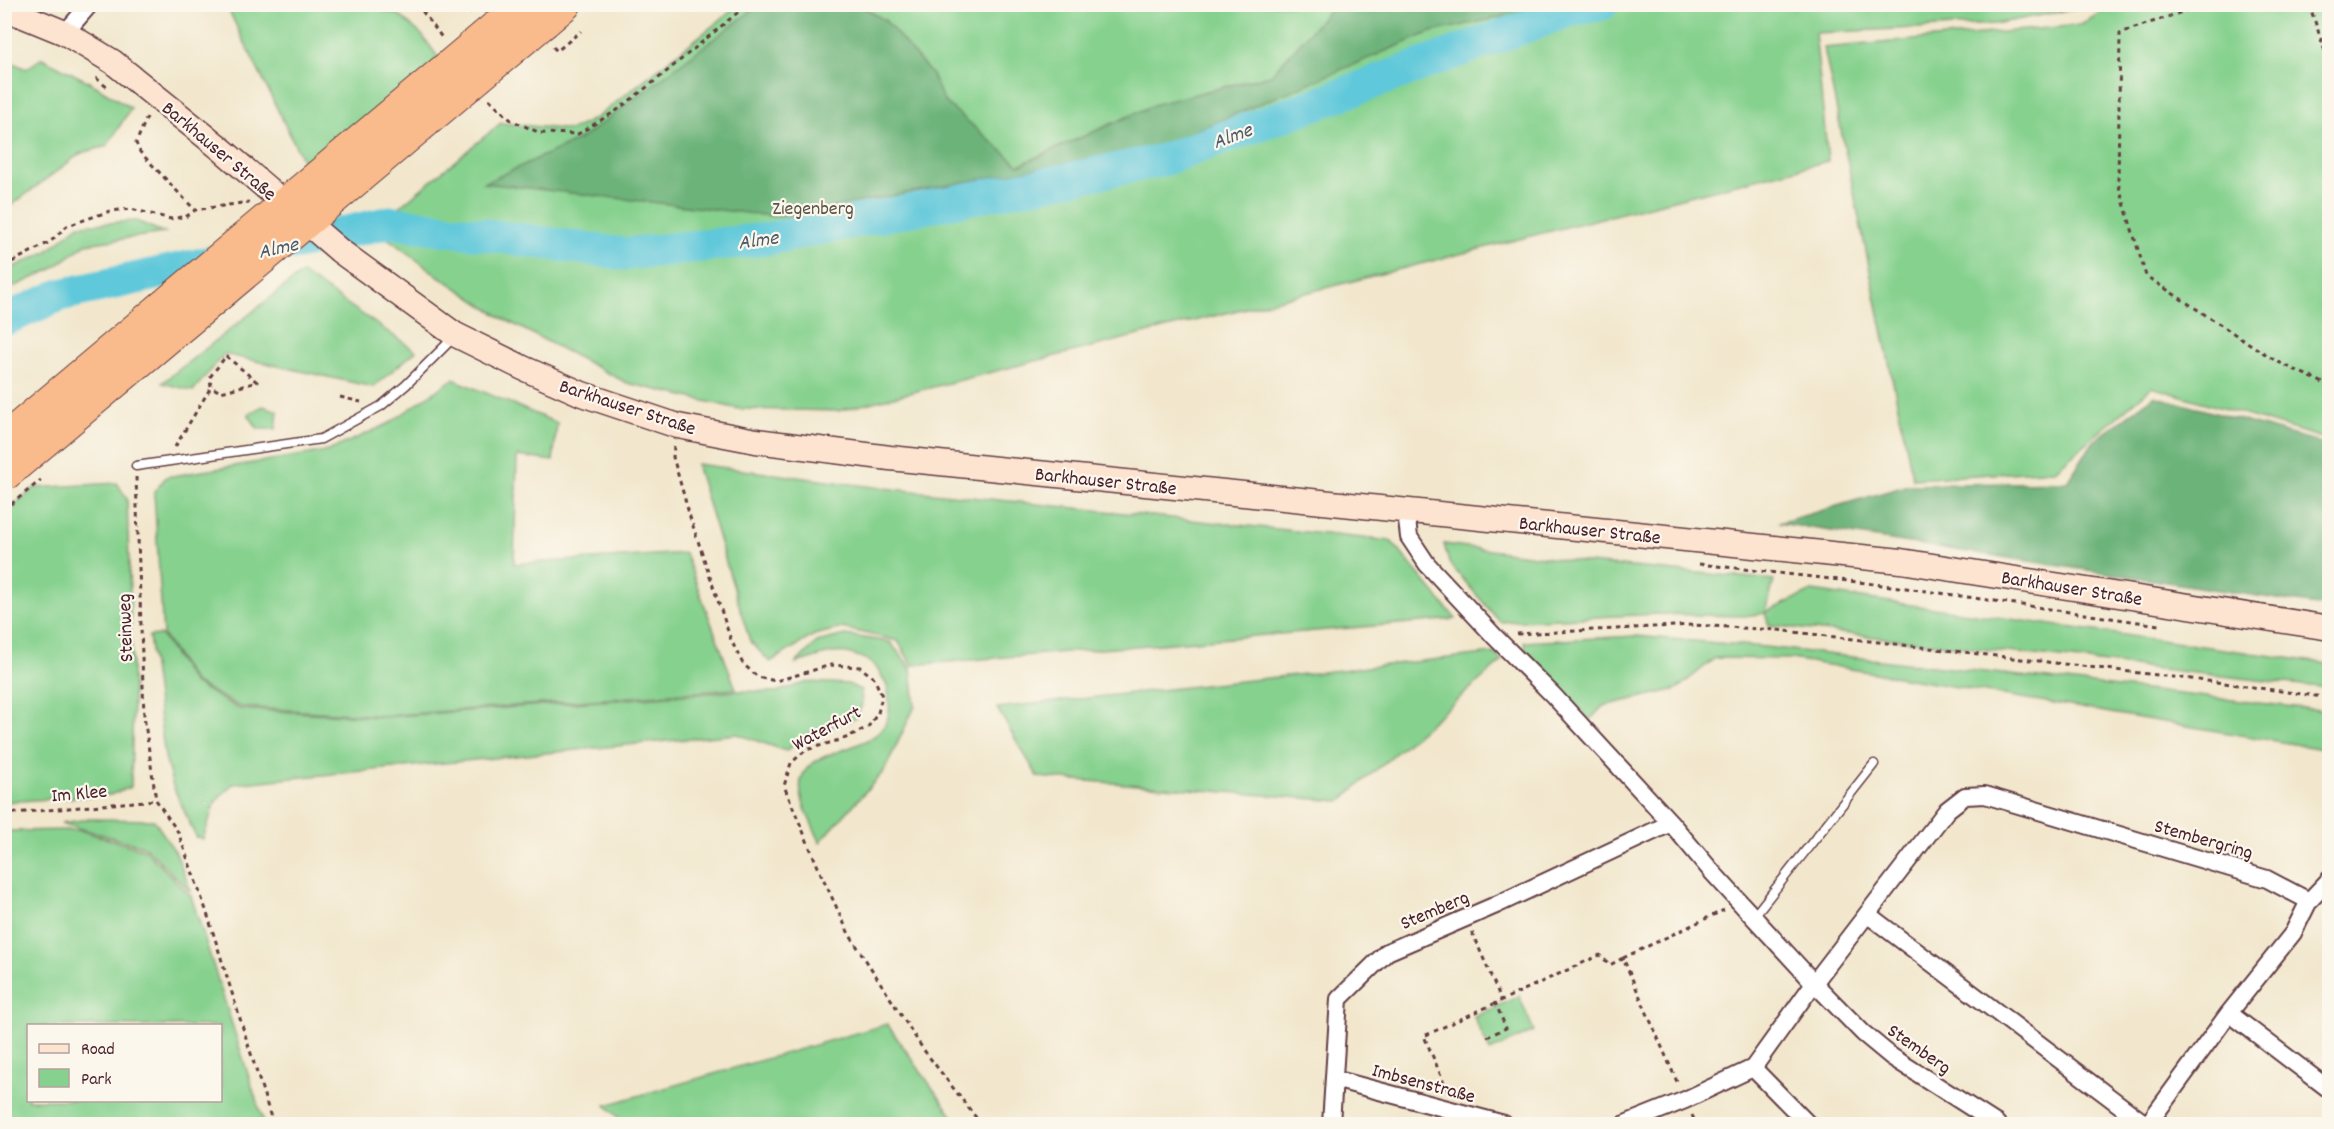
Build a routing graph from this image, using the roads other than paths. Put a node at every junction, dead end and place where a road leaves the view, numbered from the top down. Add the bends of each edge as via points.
1 (90, 4) edge
2 (4, 8) edge
3 (544, 10) edge
4 (65, 33) junction
5 (454, 333) junction
6 (4, 440) edge
7 (136, 466) road end
8 (4, 475) edge
9 (1406, 511) junction
10 (2330, 628) edge
11 (1874, 764) dead end
12 (1671, 823) junction
13 (2330, 879) edge
14 (2309, 901) junction
15 (1867, 914) junction
16 (1754, 916) junction
17 (1814, 983) junction
18 (2229, 1013) junction
19 (1753, 1068) junction
20 (1334, 1079) junction
21 (2330, 1090) edge
22 (1331, 1125) edge
23 (1504, 1125) edge
24 (1625, 1125) edge
25 (1808, 1125) edge
26 (1997, 1125) edge
27 (2147, 1125) edge

1 - 4 street
2 - 4 street, Barkhauser Straße
3 - 6 highway, bridge
3 - 8 highway, bridge
4 - 5 street, Barkhauser Straße, bridge via 113,62 340,251
5 - 7 lane via 414,378 381,406 321,439
5 - 9 street, Barkhauser Straße via 582,394 678,426 756,441
9 - 10 street, Barkhauser Straße via 1901,561
9 - 12 street, Stemberg via 1409,537 1427,564
11 - 16 lane
12 - 16 street, Stemberg
12 - 20 street, Stemberg via 1388,952 1339,999
13 - 14 street
14 - 15 street, Stembergring via 2267,879 1985,795 1965,796 1947,810
14 - 18 street via 2293,933
15 - 17 street, Stembergring
15 - 27 street
16 - 17 street, Stemberg
17 - 19 street
17 - 26 street, Stemberg via 1892,1057
18 - 21 street
18 - 27 street
19 - 24 street
19 - 25 street
20 - 22 street, Stemberg
20 - 23 street, Imbsenstraße

